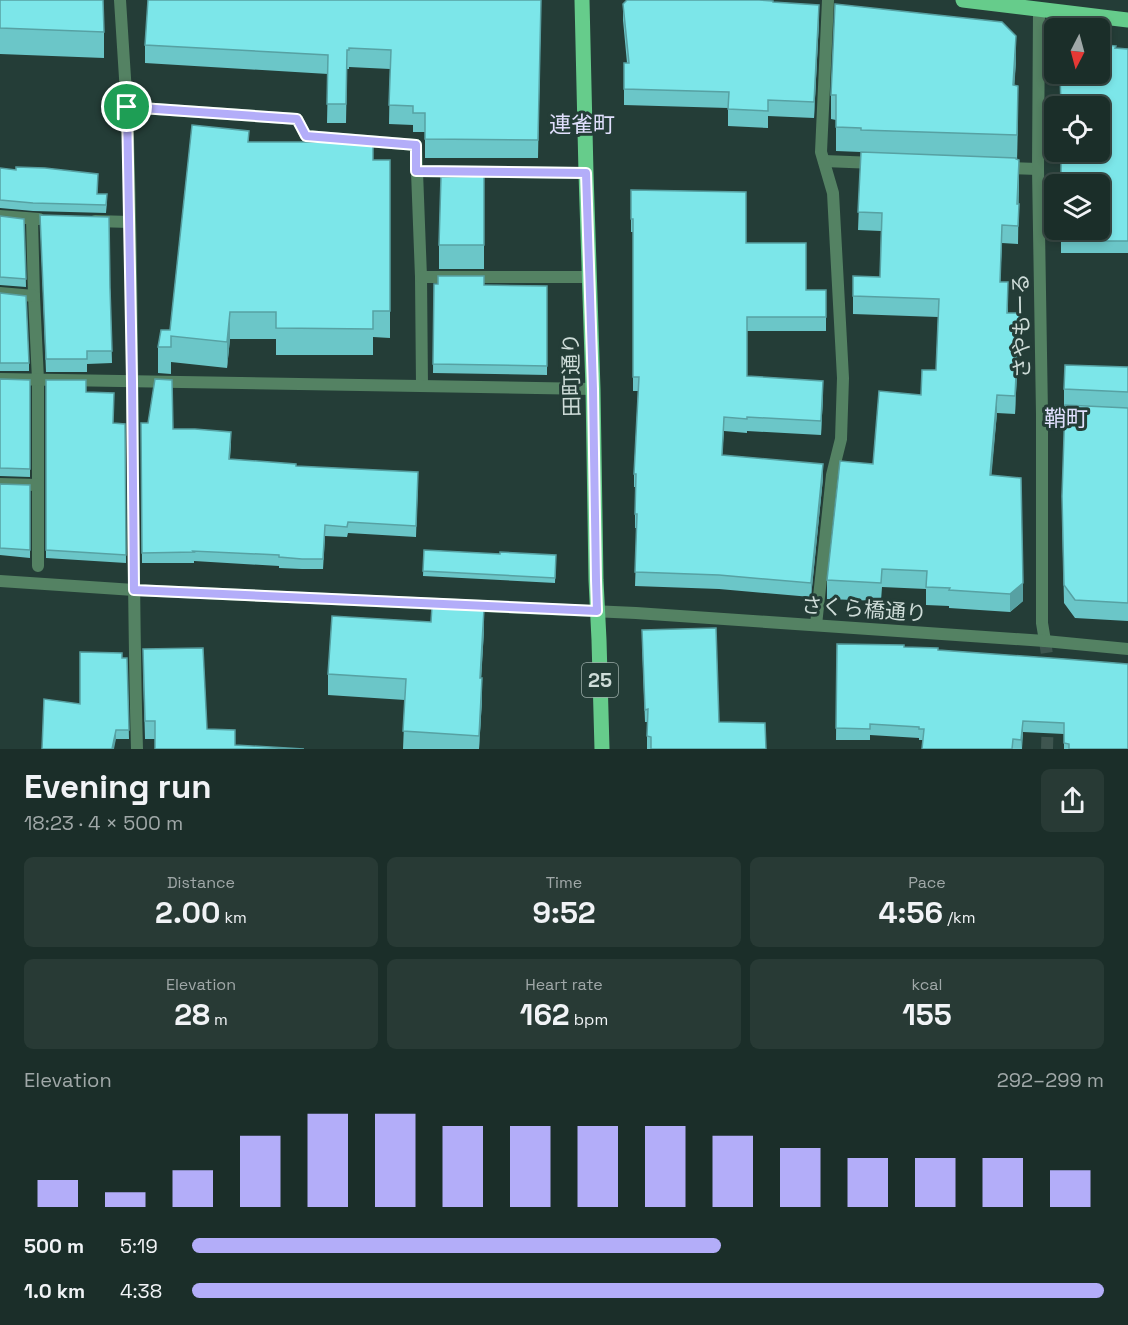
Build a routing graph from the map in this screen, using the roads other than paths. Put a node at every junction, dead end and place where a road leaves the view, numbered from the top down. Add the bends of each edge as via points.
1 (120, 0) edge
2 (582, 0) edge
3 (828, 0) edge
4 (963, 0) edge
5 (1039, 5) edge
6 (1128, 21) edge
7 (127, 107) junction
8 (824, 162) junction
9 (883, 164) edge
10 (990, 168) edge
11 (1038, 169) junction
12 (416, 171) junction
13 (586, 173) junction
14 (0, 216) edge
15 (32, 219) junction
16 (53, 220) edge
17 (84, 221) edge
18 (130, 222) junction
19 (589, 277) junction
20 (421, 278) junction
21 (0, 293) edge
22 (34, 296) junction
23 (0, 379) edge
24 (38, 380) junction
25 (132, 381) junction
26 (422, 386) junction
27 (593, 389) junction
28 (1042, 414) junction
29 (1096, 417) edge
30 (0, 484) edge
31 (38, 485) junction
32 (38, 566) dead end
33 (0, 581) edge
34 (134, 590) junction
35 (597, 611) junction
36 (816, 625) junction
37 (1045, 641) junction
38 (1128, 649) edge
39 (137, 749) edge
40 (602, 749) edge

1 - 7 street
2 - 13 main road, 田町通り / 25
3 - 8 street via 821,152
4 - 5 main road
5 - 6 main road
5 - 11 street, さやもーる
7 - 12 street via 297,119 306,136 416,145
7 - 18 street
8 - 9 street
8 - 36 street via 833,193 843,378 841,439 832,475
10 - 11 street
11 - 28 street, さやもーる
12 - 13 street
12 - 20 street
13 - 19 main road, 田町通り / 25
14 - 15 street
15 - 16 street
15 - 22 street
17 - 18 street
18 - 25 street
19 - 20 street
19 - 27 main road, 田町通り / 25
20 - 26 street
21 - 22 street
22 - 24 street
23 - 24 street
24 - 25 street
24 - 31 street
25 - 26 street
25 - 34 street
26 - 27 street
27 - 35 main road, 田町通り / 25
28 - 29 street
28 - 37 street, さやもーる
30 - 31 street
31 - 32 street
33 - 34 street, さくら橋通り
34 - 35 street, さくら橋通り
34 - 39 street
35 - 36 street, さくら橋通り
35 - 40 main road, 田町通り / 25
36 - 37 street, さくら橋通り
37 - 38 street, さくら橋通り

